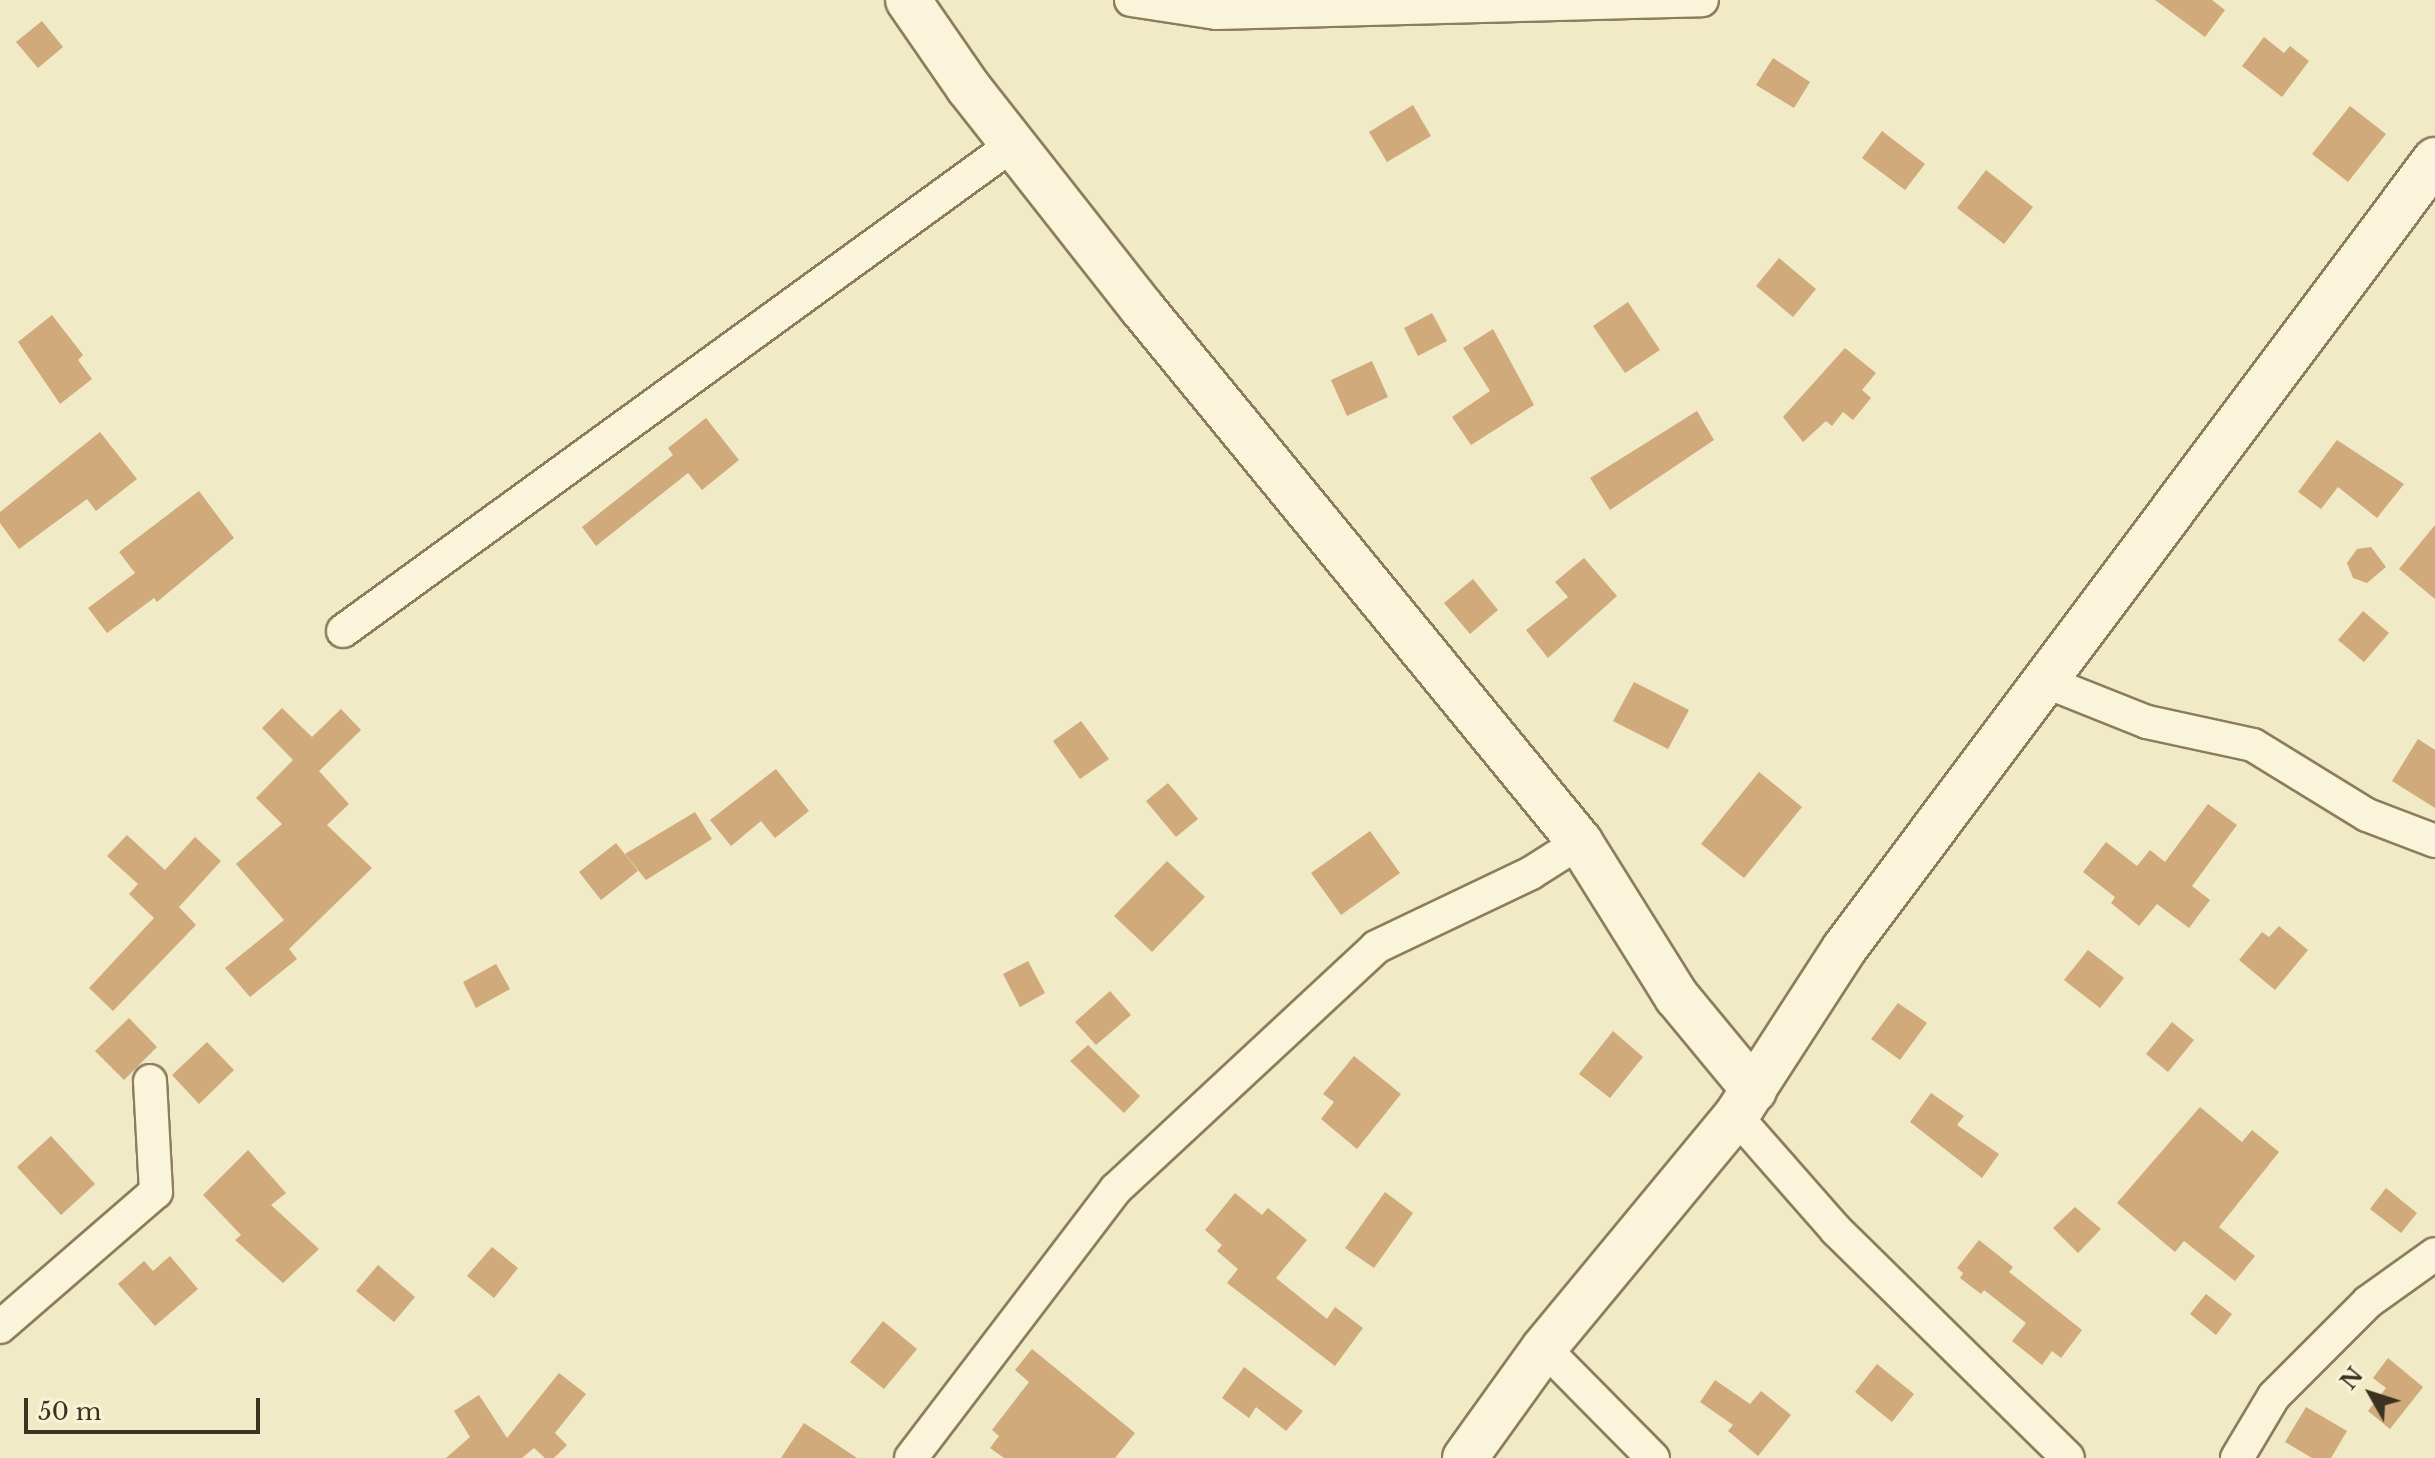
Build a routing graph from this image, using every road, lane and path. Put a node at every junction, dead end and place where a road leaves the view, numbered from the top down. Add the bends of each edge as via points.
1 (908, 0) edge
2 (1131, 0) edge
3 (1702, 0) edge
4 (1012, 145) junction
5 (2435, 160) edge
6 (343, 631) dead end
7 (2044, 681) junction
8 (2435, 841) edge
9 (1580, 842) junction
10 (150, 1081) dead end
11 (1745, 1103) junction
12 (2435, 1254) edge
13 (0, 1327) edge
14 (1544, 1348) junction
15 (911, 1458) edge
16 (1465, 1458) edge
17 (1653, 1458) edge
18 (2068, 1458) edge
19 (2237, 1458) edge

1 - 4 street
2 - 3 street via 1216,13
4 - 6 street
4 - 9 street
5 - 7 street
7 - 8 street via 2147,722 2253,745 2367,815
7 - 11 street via 1844,949
9 - 11 street
9 - 15 street via 1531,873 1376,947 1116,1189
10 - 13 street via 156,1192
11 - 14 street
11 - 18 street via 1847,1241
12 - 19 street via 2368,1302 2274,1396
14 - 16 street
14 - 17 street

